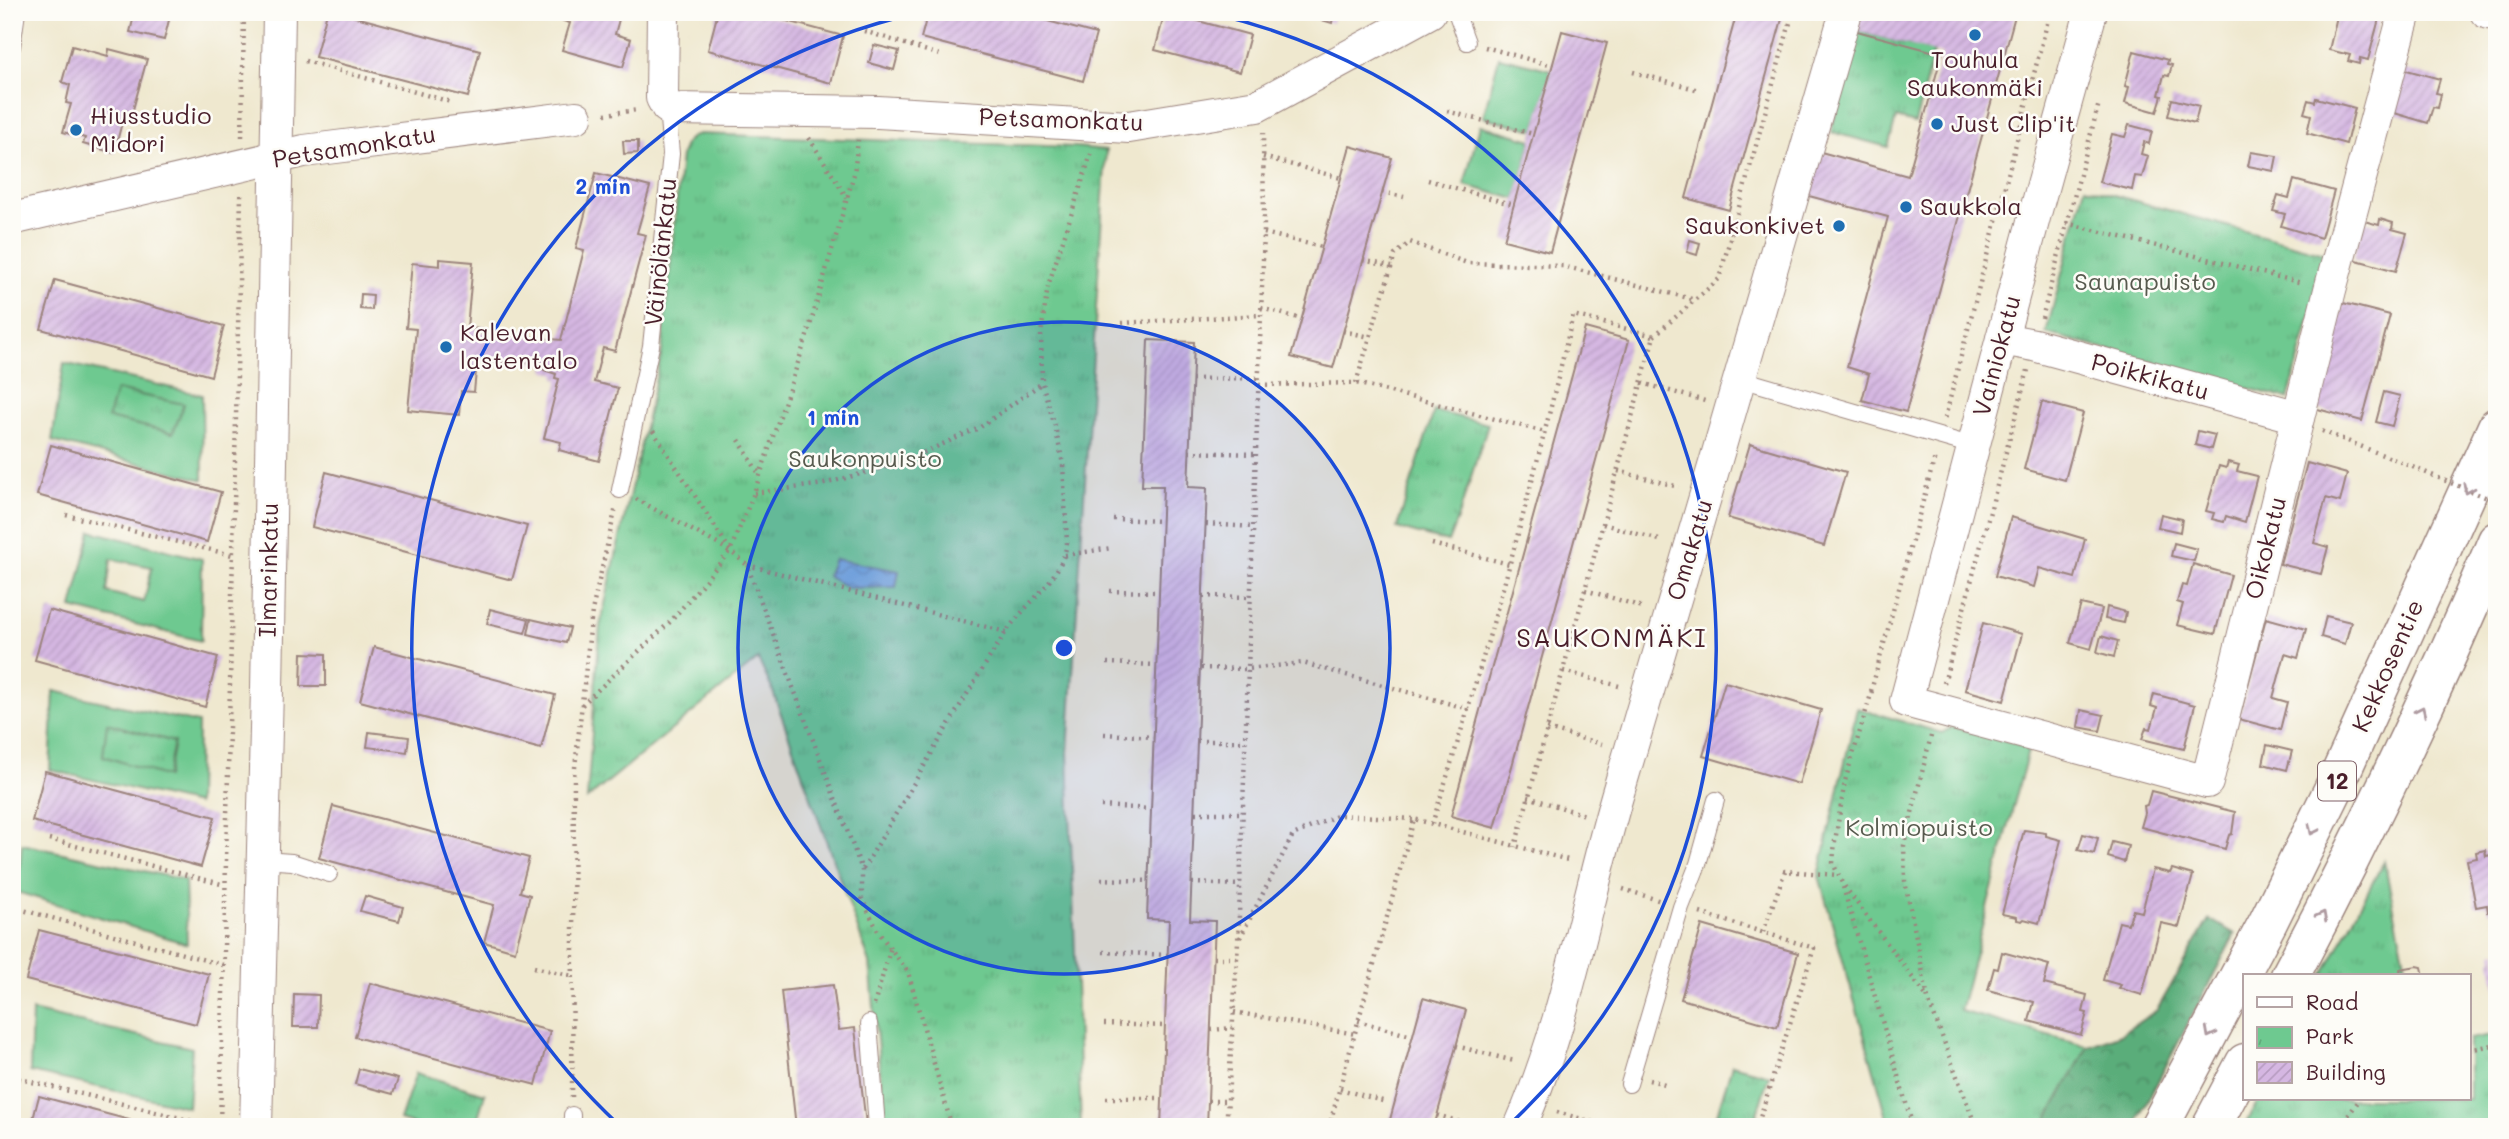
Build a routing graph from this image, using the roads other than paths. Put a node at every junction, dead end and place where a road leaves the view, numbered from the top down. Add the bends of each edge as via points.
1 (17, 12) edge
2 (279, 12) edge
3 (663, 12) edge
4 (1430, 12) edge
5 (1456, 12) edge
6 (1846, 12) edge
7 (2091, 12) edge
8 (2405, 12) edge
9 (2486, 12) edge
10 (2497, 15) edge
11 (1467, 42) road end
12 (12, 47) edge
13 (667, 107) junction
14 (576, 117) road end
15 (275, 158) junction
16 (12, 219) edge
17 (2002, 339) junction
18 (1737, 394) junction
19 (2298, 420) junction
20 (2497, 427) edge
21 (1973, 446) junction
22 (620, 490) road end
23 (2497, 541) edge
24 (1906, 701) joint
25 (1716, 800) dead end
26 (264, 860) junction
27 (329, 874) dead end
28 (2291, 974) edge
29 (869, 1023) road end
30 (2243, 1067) edge
31 (1629, 1084) dead end
32 (1525, 1116) edge
33 (256, 1127) edge
34 (877, 1127) edge
35 (2159, 1127) edge
36 (2211, 1127) edge

1 - 12 lane
2 - 15 street, Ilmarinkatu
3 - 13 street, Väinölänkatu via 662,98
4 - 13 street, Petsamonkatu via 1257,106 1129,127
5 - 11 lane
6 - 18 street, Omakatu
7 - 17 street, Vainiokatu
8 - 19 street, Oikokatu
9 - 10 street
13 - 22 lane, Väinölänkatu via 671,154 651,346
14 - 15 street, Petsamonkatu
15 - 16 street, Petsamonkatu
15 - 26 street, Ilmarinkatu
17 - 19 street, Poikkikatu
17 - 21 street, Vainiokatu
18 - 21 lane
18 - 32 street, Omakatu via 1609,822 1607,877 1584,930
19 - 24 street, Oikokatu via 2207,782
20 -> 35 highway, Kekkosentie / 12 via 2333,790
21 - 24 street, Vainiokatu
28 -> 23 highway, Kekkosentie / 12 via 2336,890
25 - 31 lane
26 - 27 lane via 292,862
26 - 33 street, Ilmarinkatu
29 - 34 lane
30 - 36 highway

